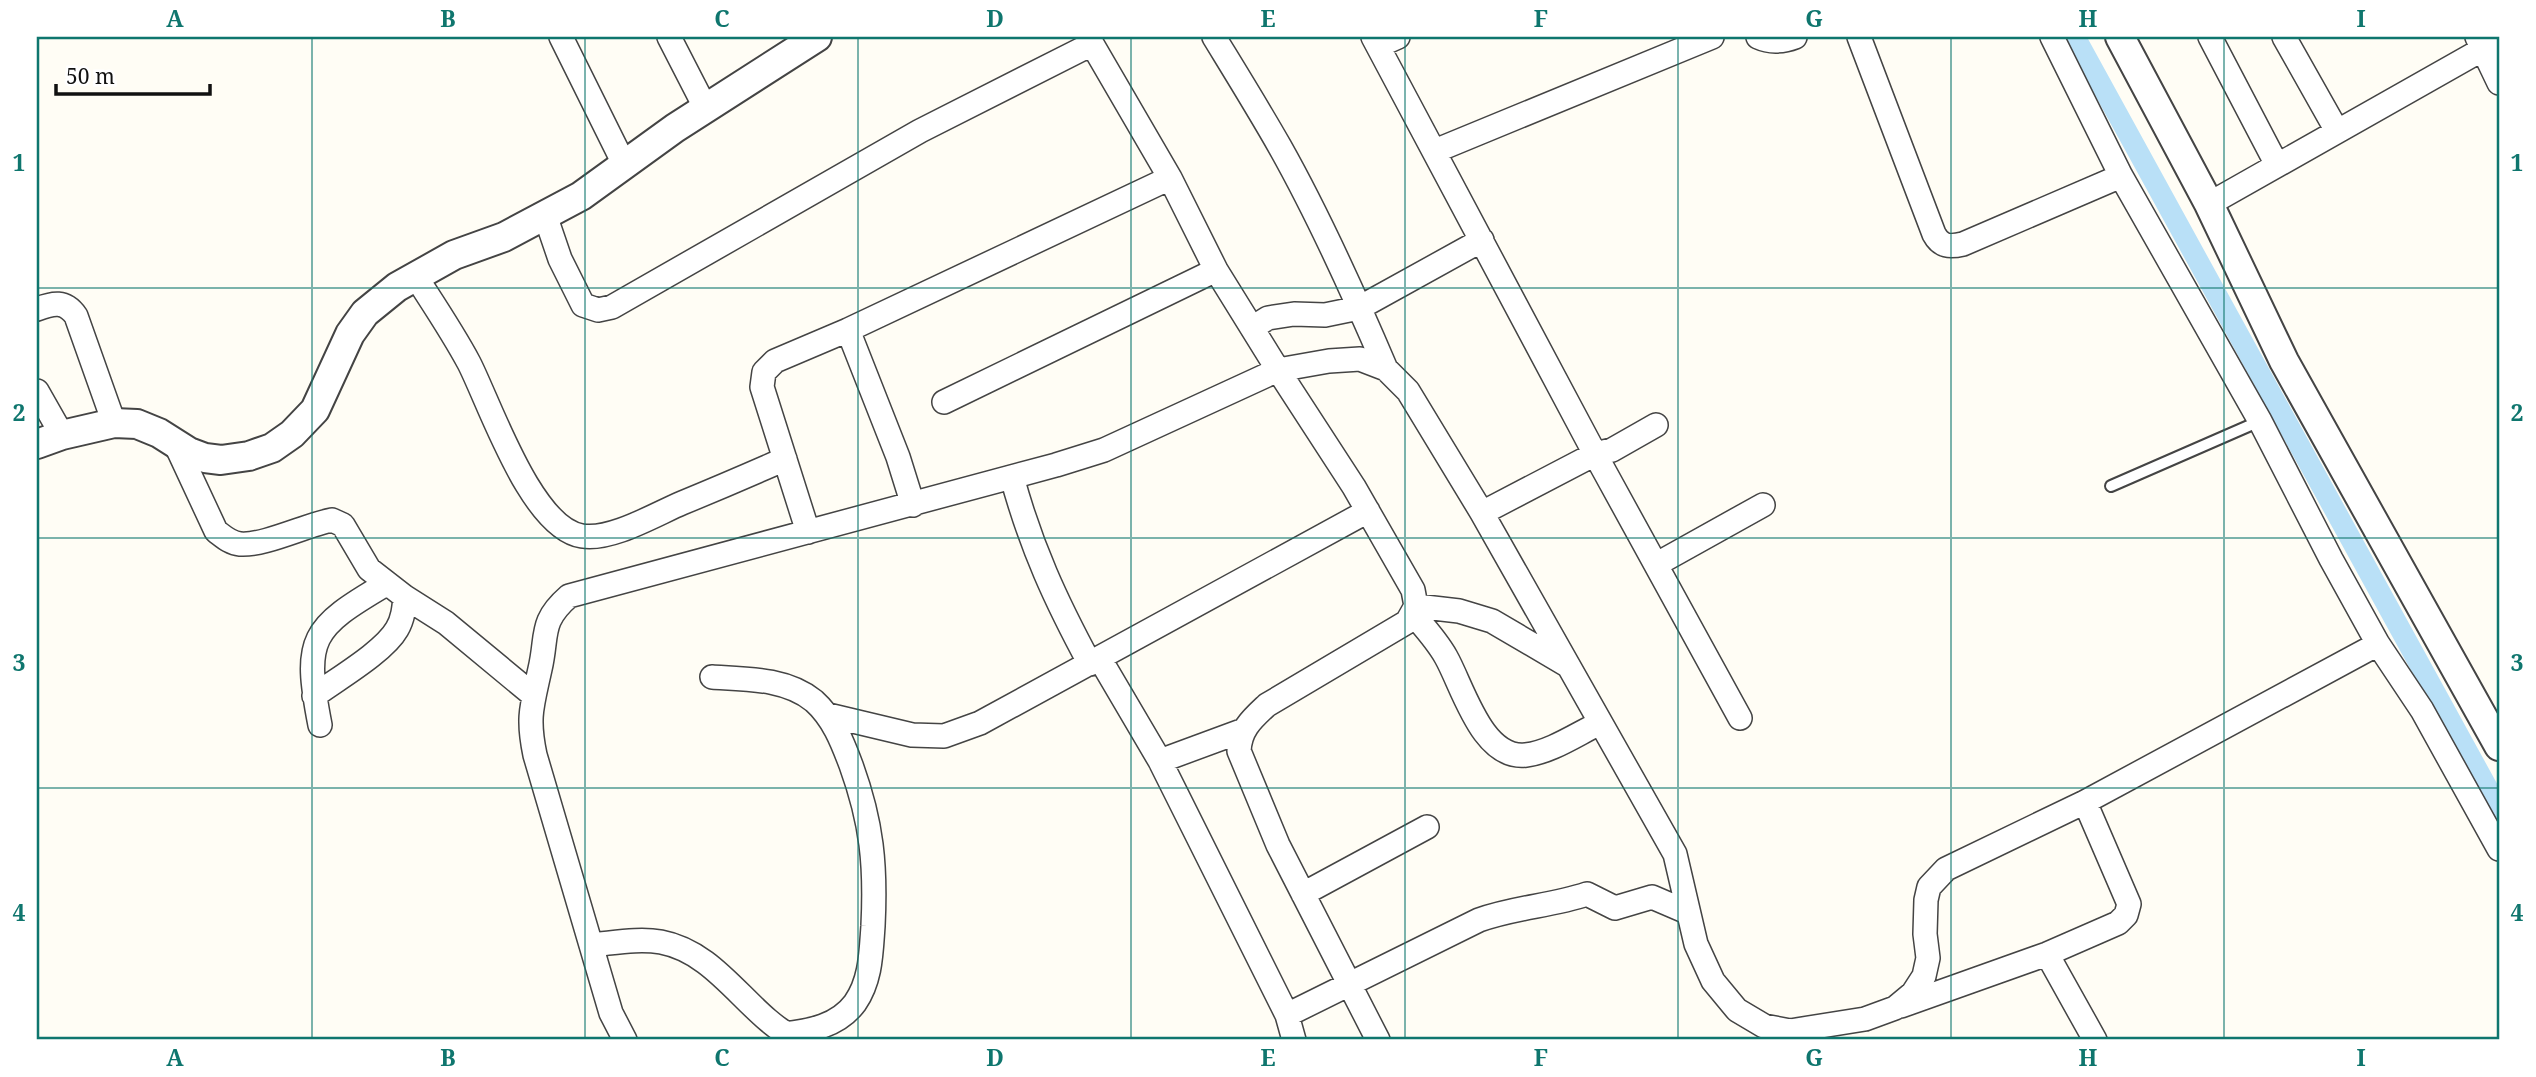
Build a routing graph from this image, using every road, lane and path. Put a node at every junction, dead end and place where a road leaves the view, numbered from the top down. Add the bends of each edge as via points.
1 (561, 37) edge
2 (669, 37) edge
3 (817, 37) edge
4 (1214, 37) edge
5 (1712, 37) edge
6 (1758, 37) edge
7 (1795, 37) edge
8 (1859, 37) edge
9 (2052, 37) edge
10 (2120, 37) edge
11 (2210, 37) edge
12 (2284, 37) edge
13 (1383, 40) edge
14 (1090, 41) edge
15 (2487, 42) edge
16 (2499, 83) edge
17 (706, 109) junction
18 (2337, 131) junction
19 (1435, 151) junction
20 (624, 164) junction
21 (2277, 165) junction
22 (2121, 176) junction
23 (1170, 178) junction
24 (2209, 204) junction
25 (545, 215) junction
26 (1482, 240) junction
27 (1216, 270) junction
28 (416, 277) junction
29 (1359, 308) junction
30 (37, 309) edge
31 (1252, 328) junction
32 (848, 330) junction
33 (1386, 369) junction
34 (1278, 370) junction
35 (37, 391) edge
36 (944, 402) dead end
37 (2260, 421) junction
38 (114, 423) junction
39 (1656, 425) dead end
40 (49, 439) edge
41 (176, 443) junction
42 (1595, 454) junction
43 (785, 459) junction
44 (1012, 477) junction
45 (2111, 486) dead end
46 (913, 505) junction
47 (1763, 505) dead end
48 (1368, 511) junction
49 (1482, 513) junction
50 (808, 532) junction
51 (1657, 564) junction
52 (396, 590) junction
53 (1415, 610) junction
54 (2378, 644) junction
55 (1095, 661) junction
56 (1567, 665) junction
57 (712, 677) dead end
58 (533, 695) junction
59 (314, 696) junction
60 (828, 715) junction
61 (1740, 718) dead end
62 (1600, 723) junction
63 (320, 725) dead end
64 (1244, 730) junction
65 (2499, 746) edge
66 (1160, 761) junction
67 (2085, 802) junction
68 (1427, 827) dead end
69 (2499, 849) edge
70 (1303, 894) junction
71 (1687, 912) junction
72 (591, 945) junction
73 (2048, 954) junction
74 (1349, 983) junction
75 (1895, 1008) junction
76 (1287, 1015) junction
77 (790, 1037) edge
78 (625, 1040) edge
79 (1294, 1040) edge
80 (1378, 1040) edge
81 (2095, 1040) edge

1 - 20 street
2 - 17 street
3 - 17 street
4 - 29 street via 1280,148
5 - 19 street
6 - 7 street via 1783,41
8 - 22 street via 1934,234 1943,245 1964,244
9 - 22 street
10 - 24 street
11 - 21 street
12 - 18 street
13 - 19 street
14 - 23 street
14 - 25 street via 920,131 612,307 598,310 583,305
15 - 16 street
15 - 18 street
17 - 20 street
18 - 21 street
19 - 26 street
20 - 25 street via 581,196
21 - 24 street
22 - 37 street
23 - 27 street
23 - 32 street
24 - 65 street via 2284,361
25 - 28 street
26 - 29 street
26 - 42 street
27 - 31 street
27 - 36 street
28 - 41 street via 365,313 350,334 315,410 272,448 221,460 205,458
28 - 43 street via 470,365 516,467 563,528 582,536 603,535
29 - 31 street via 1268,318
29 - 33 street
30 - 38 street via 54,303 71,309
31 - 34 street
32 - 43 street via 775,361 764,372 762,387
32 - 46 street
33 - 34 street via 1360,359
33 - 49 street via 1408,391
34 - 44 street via 1104,450
34 - 48 street
35 - 40 street
37 - 45 lane
37 - 54 street
38 - 40 street
38 - 41 street via 137,424
39 - 42 street via 1612,450
41 - 52 street via 216,531 228,541 254,543 332,520 343,525 369,569
42 - 49 street
42 - 51 street
43 - 50 street
44 - 46 street
44 - 55 street via 1040,565 1058,604
46 - 50 street
47 - 51 street
48 - 53 street via 1413,590
48 - 55 street
49 - 56 street
50 - 58 street via 569,596 554,609 545,631
51 - 61 street
52 - 58 street
52 - 59 street via 403,615 397,630 384,645
52 - 59 street via 344,609 325,628 311,662
53 - 56 street via 1459,611 1492,621
53 - 62 street via 1446,656 1485,735 1497,747 1526,755
53 - 64 street via 1407,622 1267,705
54 - 67 street
54 - 69 street via 2422,710
55 - 60 street via 979,723 944,736 912,735
55 - 66 street
56 - 62 street
57 - 60 street via 762,680 794,690
58 - 72 street via 530,729 535,755
59 - 63 street
60 - 77 street via 864,801 873,846 871,960 854,1004 836,1020
62 - 71 street via 1675,854
64 - 66 street
64 - 70 street via 1239,751
66 - 76 street
67 - 73 street via 2129,904 2118,923
67 - 75 street via 1957,863 1936,878 1926,900 1928,958 1924,976
68 - 70 street
70 - 74 street
71 - 74 street via 1652,897 1615,908 1587,894 1557,904 1508,910
71 - 75 street via 1713,981 1737,1010 1764,1026 1790,1031 1818,1028
72 - 77 street via 650,941 691,953
72 - 78 street via 611,1013
73 - 75 street
73 - 81 street
74 - 76 street
74 - 80 street
76 - 79 street

